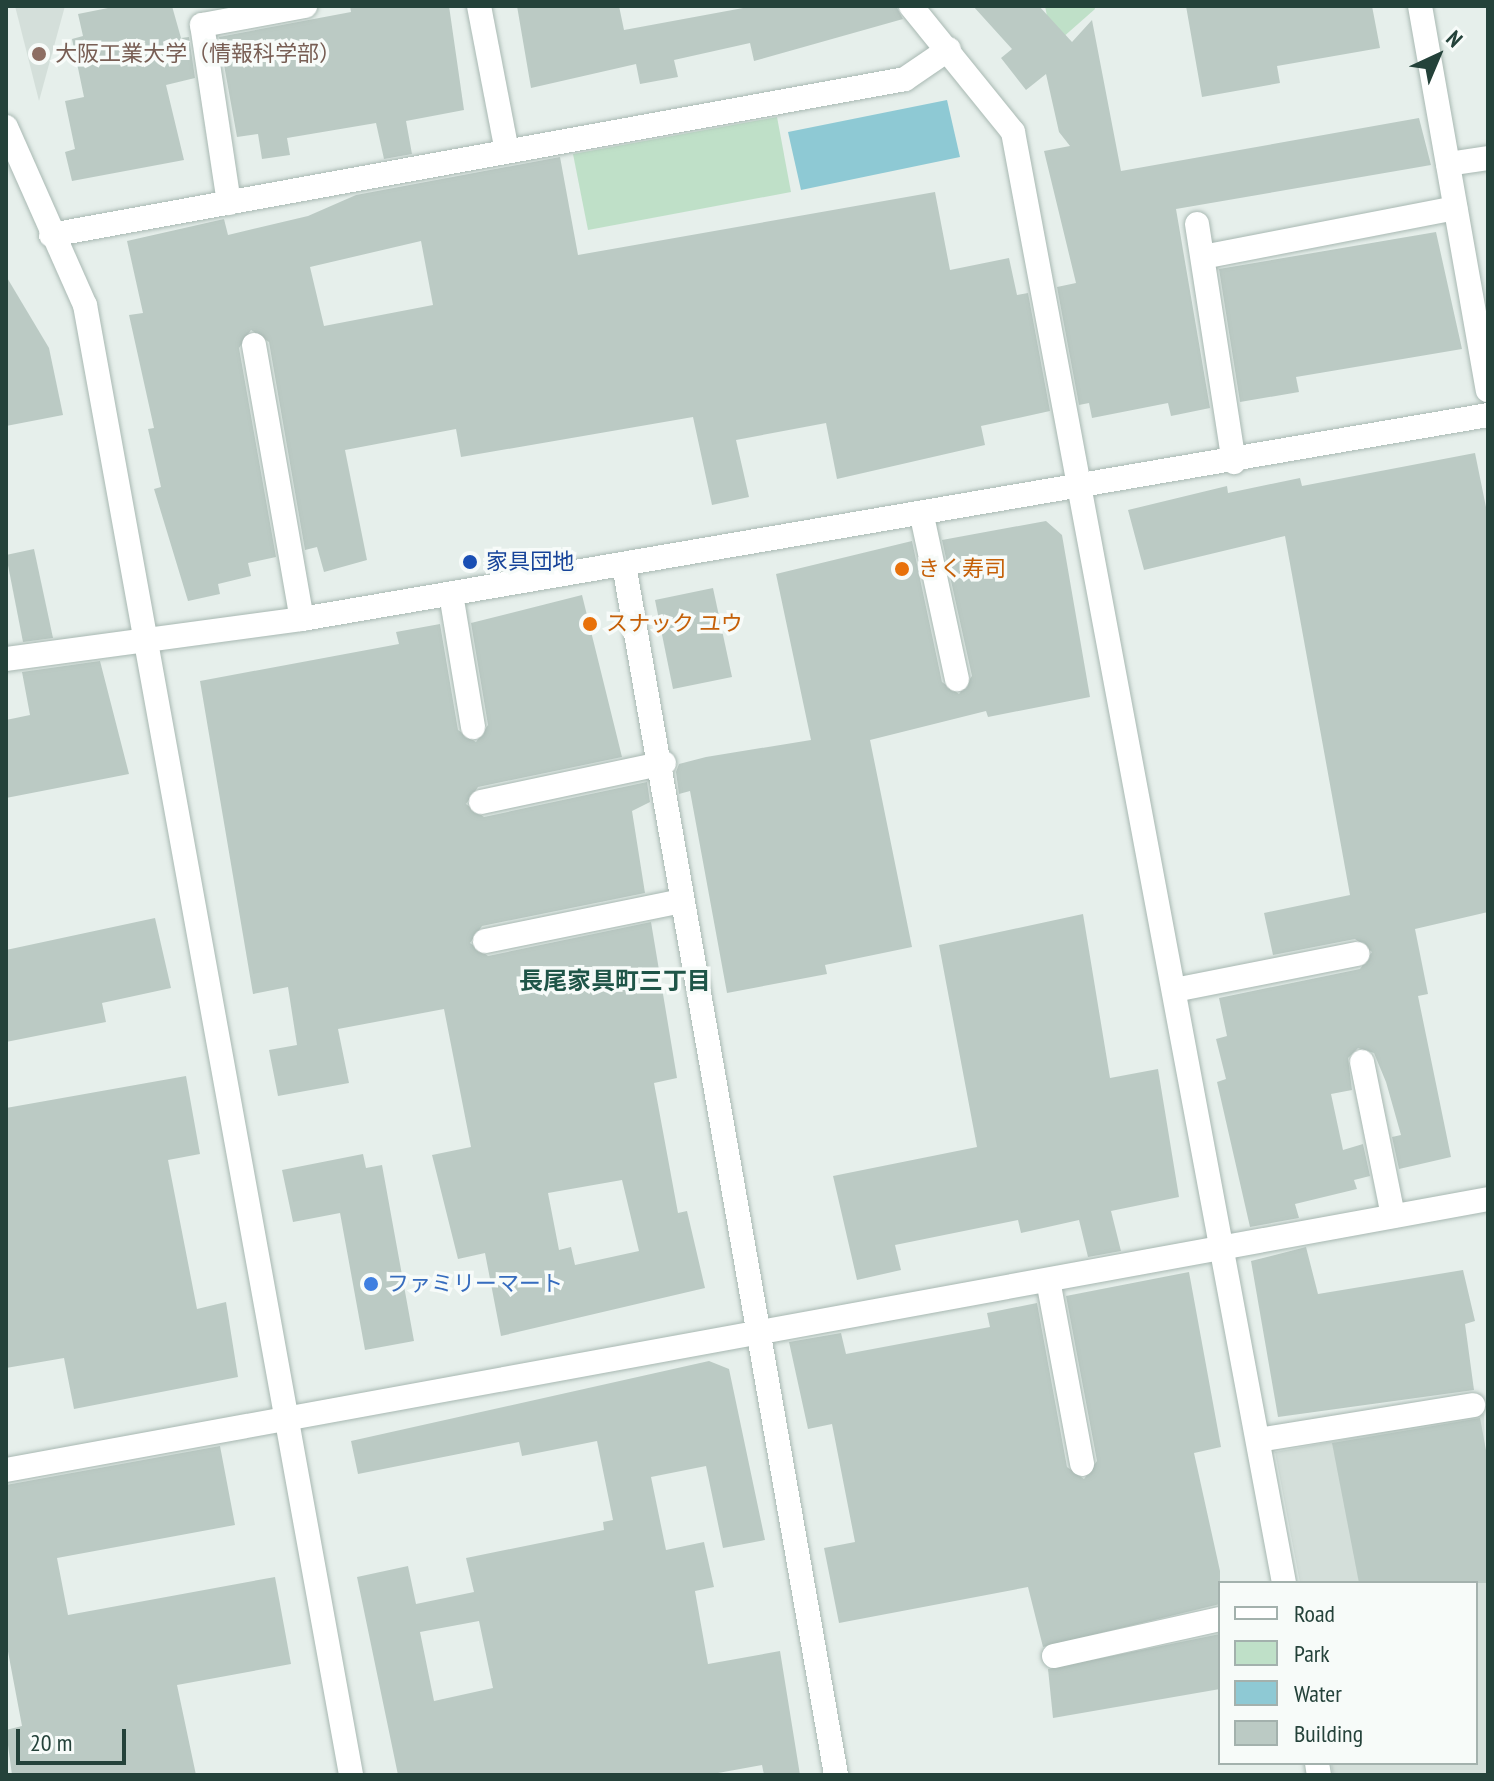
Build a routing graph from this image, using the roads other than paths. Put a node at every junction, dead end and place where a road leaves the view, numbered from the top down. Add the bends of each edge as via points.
1 (305, 6) edge
2 (479, 6) edge
3 (911, 6) edge
4 (1420, 6) edge
5 (949, 49) junction
6 (6, 127) edge
7 (507, 151) junction
8 (1488, 158) edge
9 (1448, 164) junction
10 (229, 203) junction
11 (1455, 208) junction
12 (1197, 224) dead end
13 (51, 235) junction
14 (1203, 257) junction
15 (254, 345) dead end
16 (1488, 390) edge
17 (1488, 415) edge
18 (1234, 462) junction
19 (1084, 489) junction
20 (922, 516) junction
21 (624, 565) junction
22 (451, 594) junction
23 (302, 619) junction
24 (141, 639) junction
25 (6, 659) edge
26 (957, 679) dead end
27 (473, 727) dead end
28 (664, 763) junction
29 (481, 802) dead end
30 (681, 901) junction
31 (485, 941) dead end
32 (1357, 954) dead end
33 (1175, 990) junction
34 (1362, 1062) dead end
35 (1488, 1199) edge
36 (1393, 1216) junction
37 (1223, 1248) junction
38 (1048, 1280) junction
39 (758, 1333) junction
40 (1473, 1405) dead end
41 (288, 1419) junction
42 (1258, 1440) junction
43 (1082, 1464) dead end
44 (6, 1470) edge
45 (1284, 1581) edge
46 (1218, 1619) edge
47 (1054, 1656) dead end
48 (351, 1775) edge
49 (836, 1775) edge

1 - 10 street via 202,25
2 - 7 street
3 - 5 street
4 - 9 street
5 - 7 street via 905,79
5 - 19 street via 1013,132
6 - 13 street
7 - 10 street
8 - 9 street
9 - 11 street
10 - 13 street
11 - 14 street
11 - 16 street
12 - 14 street
13 - 24 street via 85,305
14 - 18 street
15 - 23 street
17 - 18 street
18 - 19 street
19 - 20 street
19 - 33 street
20 - 21 street
20 - 26 street
21 - 22 street
21 - 28 street
22 - 23 street
22 - 27 street
23 - 24 street
24 - 25 street
24 - 41 street
28 - 29 street
28 - 30 street
30 - 31 street
30 - 39 street
32 - 33 street
33 - 37 street
34 - 36 street
35 - 36 street
36 - 37 street
37 - 38 street
37 - 42 street
38 - 39 street
38 - 43 street
39 - 41 street
39 - 49 street
40 - 42 street
41 - 44 street
41 - 48 street
42 - 45 street
46 - 47 street

